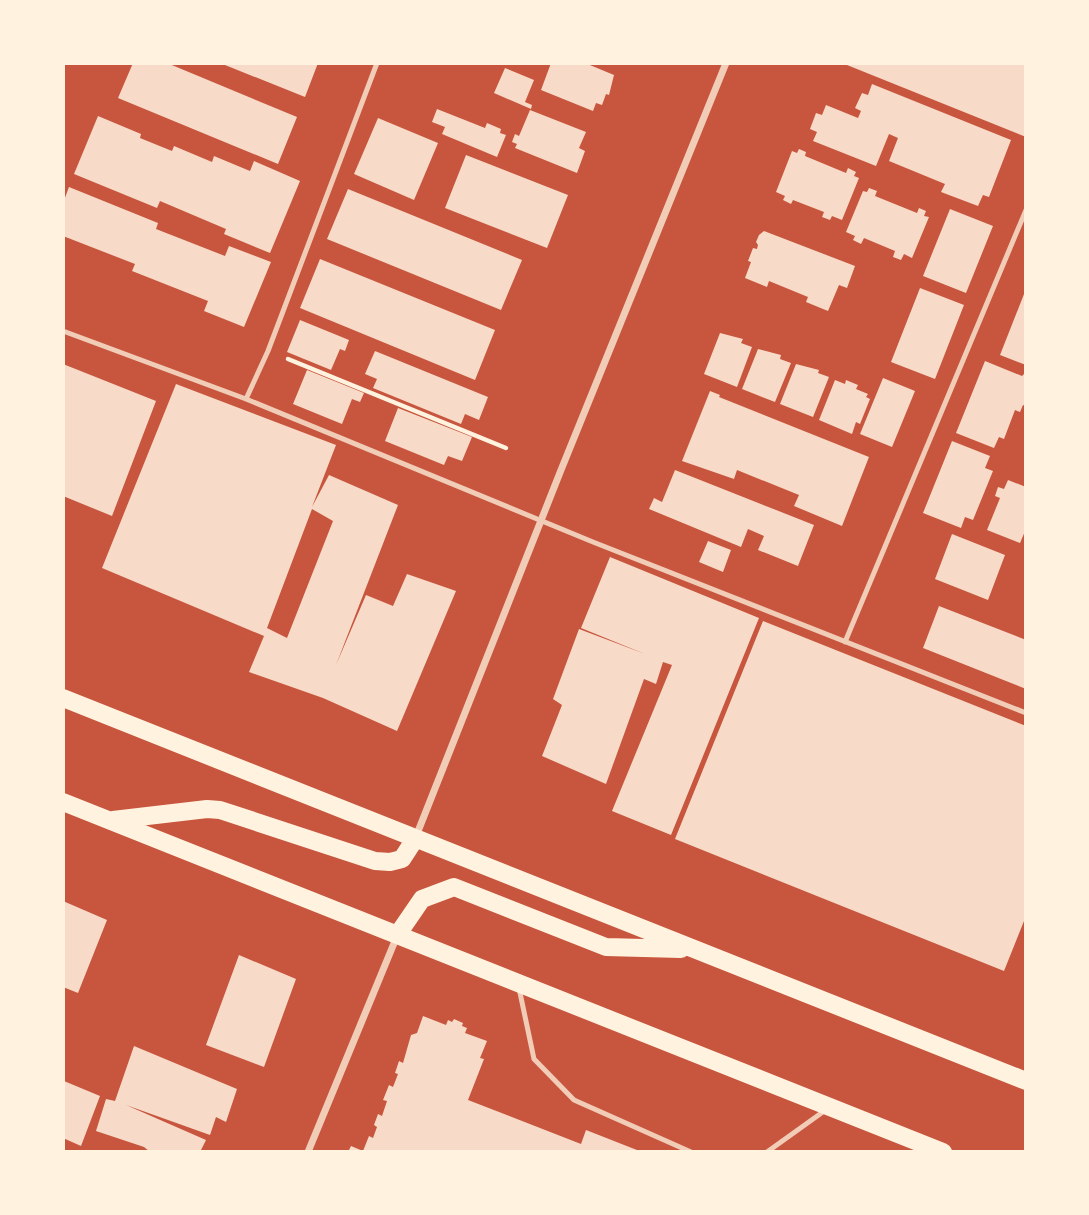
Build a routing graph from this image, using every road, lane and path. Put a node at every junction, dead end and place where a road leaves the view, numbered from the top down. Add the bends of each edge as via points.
1 (377, 63) edge
2 (726, 63) edge
3 (1026, 210) edge
4 (63, 331) edge
5 (268, 351) junction
6 (246, 399) junction
7 (506, 448) dead end
8 (542, 521) junction
9 (845, 642) junction
10 (63, 698) edge
11 (1026, 713) edge
12 (63, 802) edge
13 (109, 820) junction
14 (415, 839) junction
15 (398, 934) junction
16 (694, 950) junction
17 (518, 982) junction
18 (1025, 1078) edge
19 (830, 1107) junction
20 (308, 1152) edge
21 (691, 1152) edge
22 (767, 1152) edge
23 (943, 1152) edge

1 - 5 lane
2 - 8 street
3 - 9 lane
4 - 6 lane
5 - 6 lane
5 - 7 path
6 - 8 lane
8 - 9 lane
8 - 14 street
9 - 11 lane
10 - 14 main road
12 - 13 main road
13 - 14 main road via 220,810 390,862 402,859
13 - 15 main road
14 - 16 main road
15 - 16 main road via 422,899 454,887 606,947
15 - 17 main road
15 - 20 street
16 - 18 main road
17 - 19 main road
17 - 21 lane via 534,1059 574,1100
19 - 22 lane
19 - 23 main road

